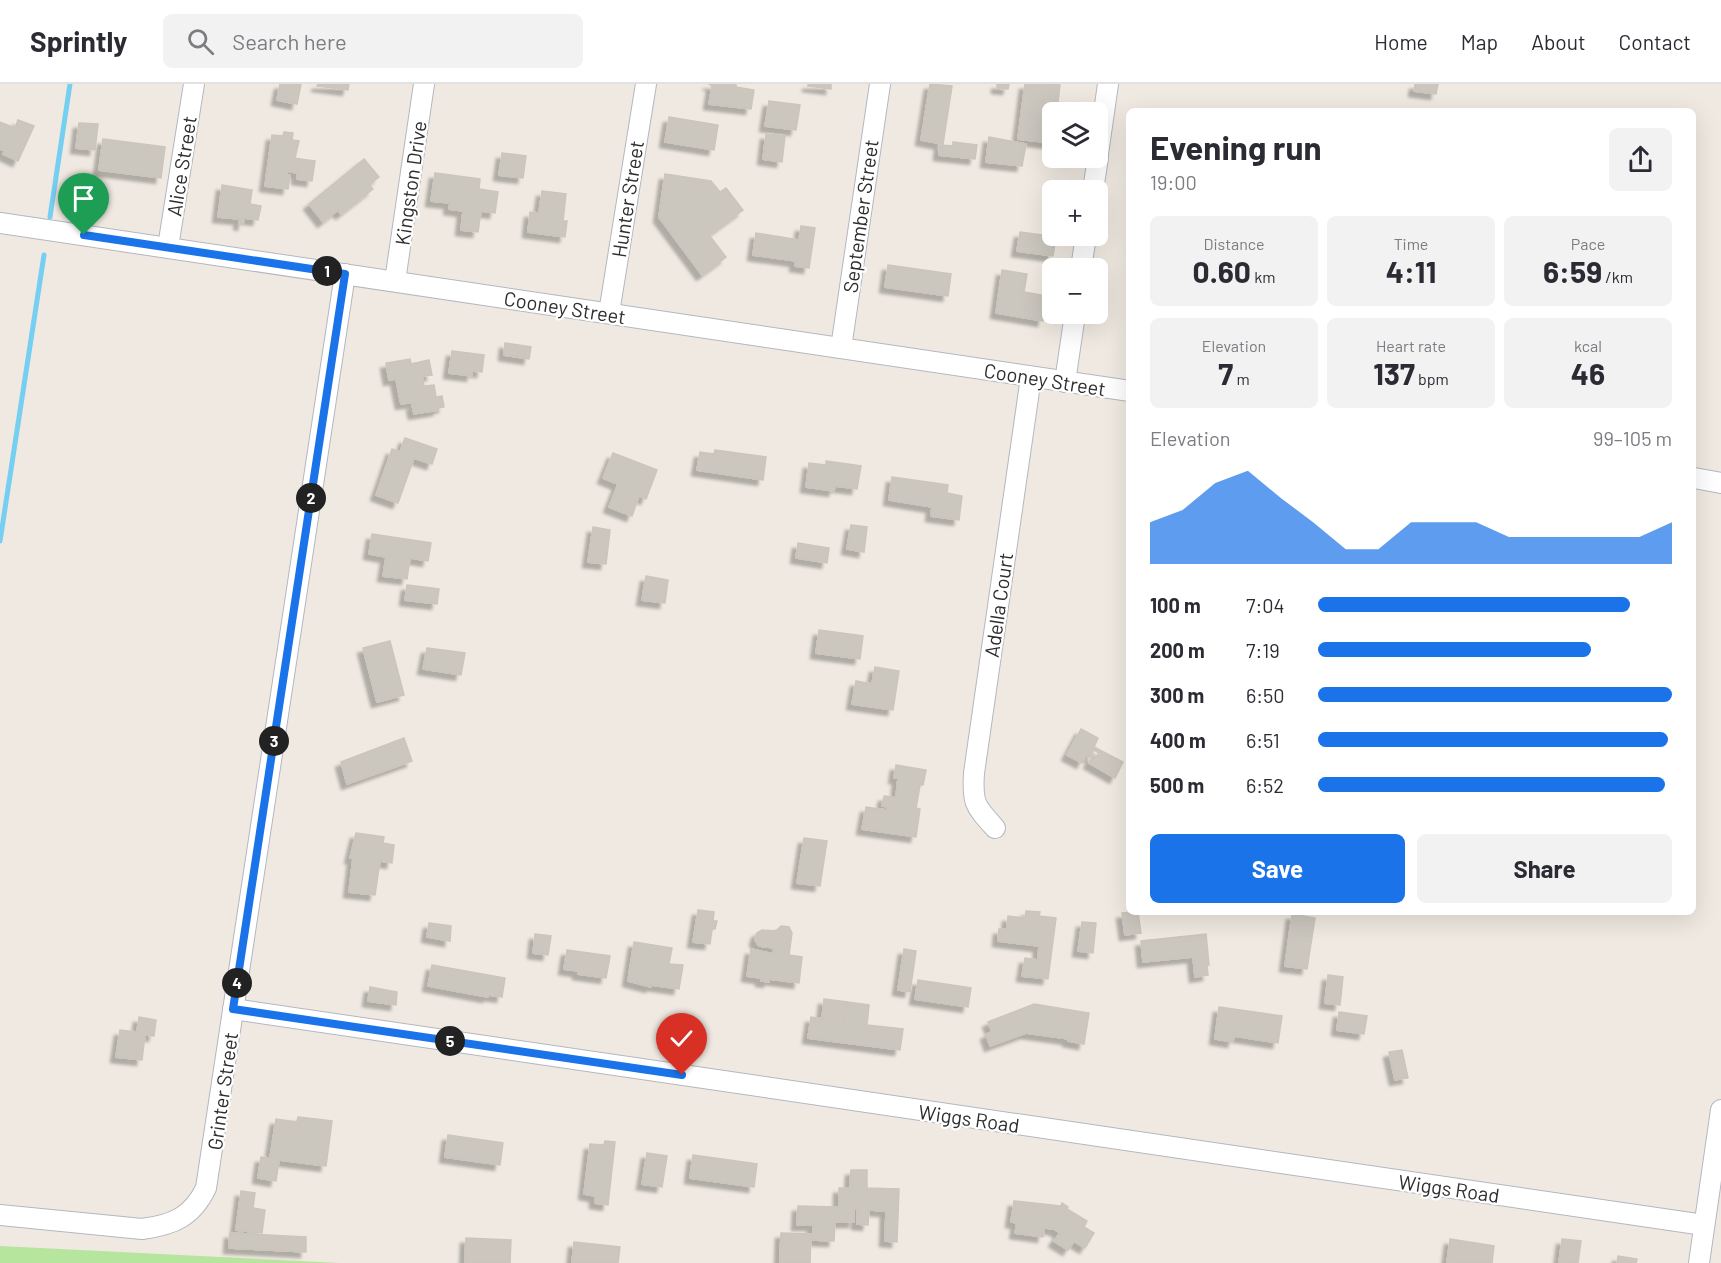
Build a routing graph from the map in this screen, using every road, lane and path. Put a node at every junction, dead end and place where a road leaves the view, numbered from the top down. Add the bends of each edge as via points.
1 (194, 84) edge
2 (424, 84) edge
3 (646, 84) edge
4 (880, 84) edge
5 (1108, 84) edge
6 (1106, 102) edge
7 (0, 223) edge
8 (168, 247) junction
9 (345, 274) junction
10 (395, 281) junction
11 (609, 314) junction
12 (1074, 324) edge
13 (841, 348) junction
14 (1031, 377) junction
15 (1065, 382) junction
16 (1126, 390) edge
17 (1696, 478) edge
18 (1721, 483) edge
19 (994, 828) dead end
20 (233, 1009) junction
21 (1721, 1110) edge
22 (0, 1215) edge
23 (1704, 1225) junction
24 (1699, 1263) edge

1 - 8 street, Alice Street
2 - 10 street, Kingston Drive
3 - 11 street, Hunter Street
4 - 13 street, September Street
5 - 6 street
7 - 8 street, Cooney Street
8 - 9 street, Cooney Street
9 - 10 street, Cooney Street
9 - 20 street, Grinter Street
10 - 11 street, Cooney Street
11 - 13 street, Cooney Street
12 - 15 street
13 - 14 street, Cooney Street
14 - 15 street, Cooney Street
14 - 19 street, Adella Court via 974,773 973,796
15 - 16 street, Cooney Street
17 - 18 street
20 - 22 street, Grinter Street via 210,1172 199,1203 190,1212 163,1226 142,1229
20 - 23 street, Wiggs Road
21 - 23 street
23 - 24 street

